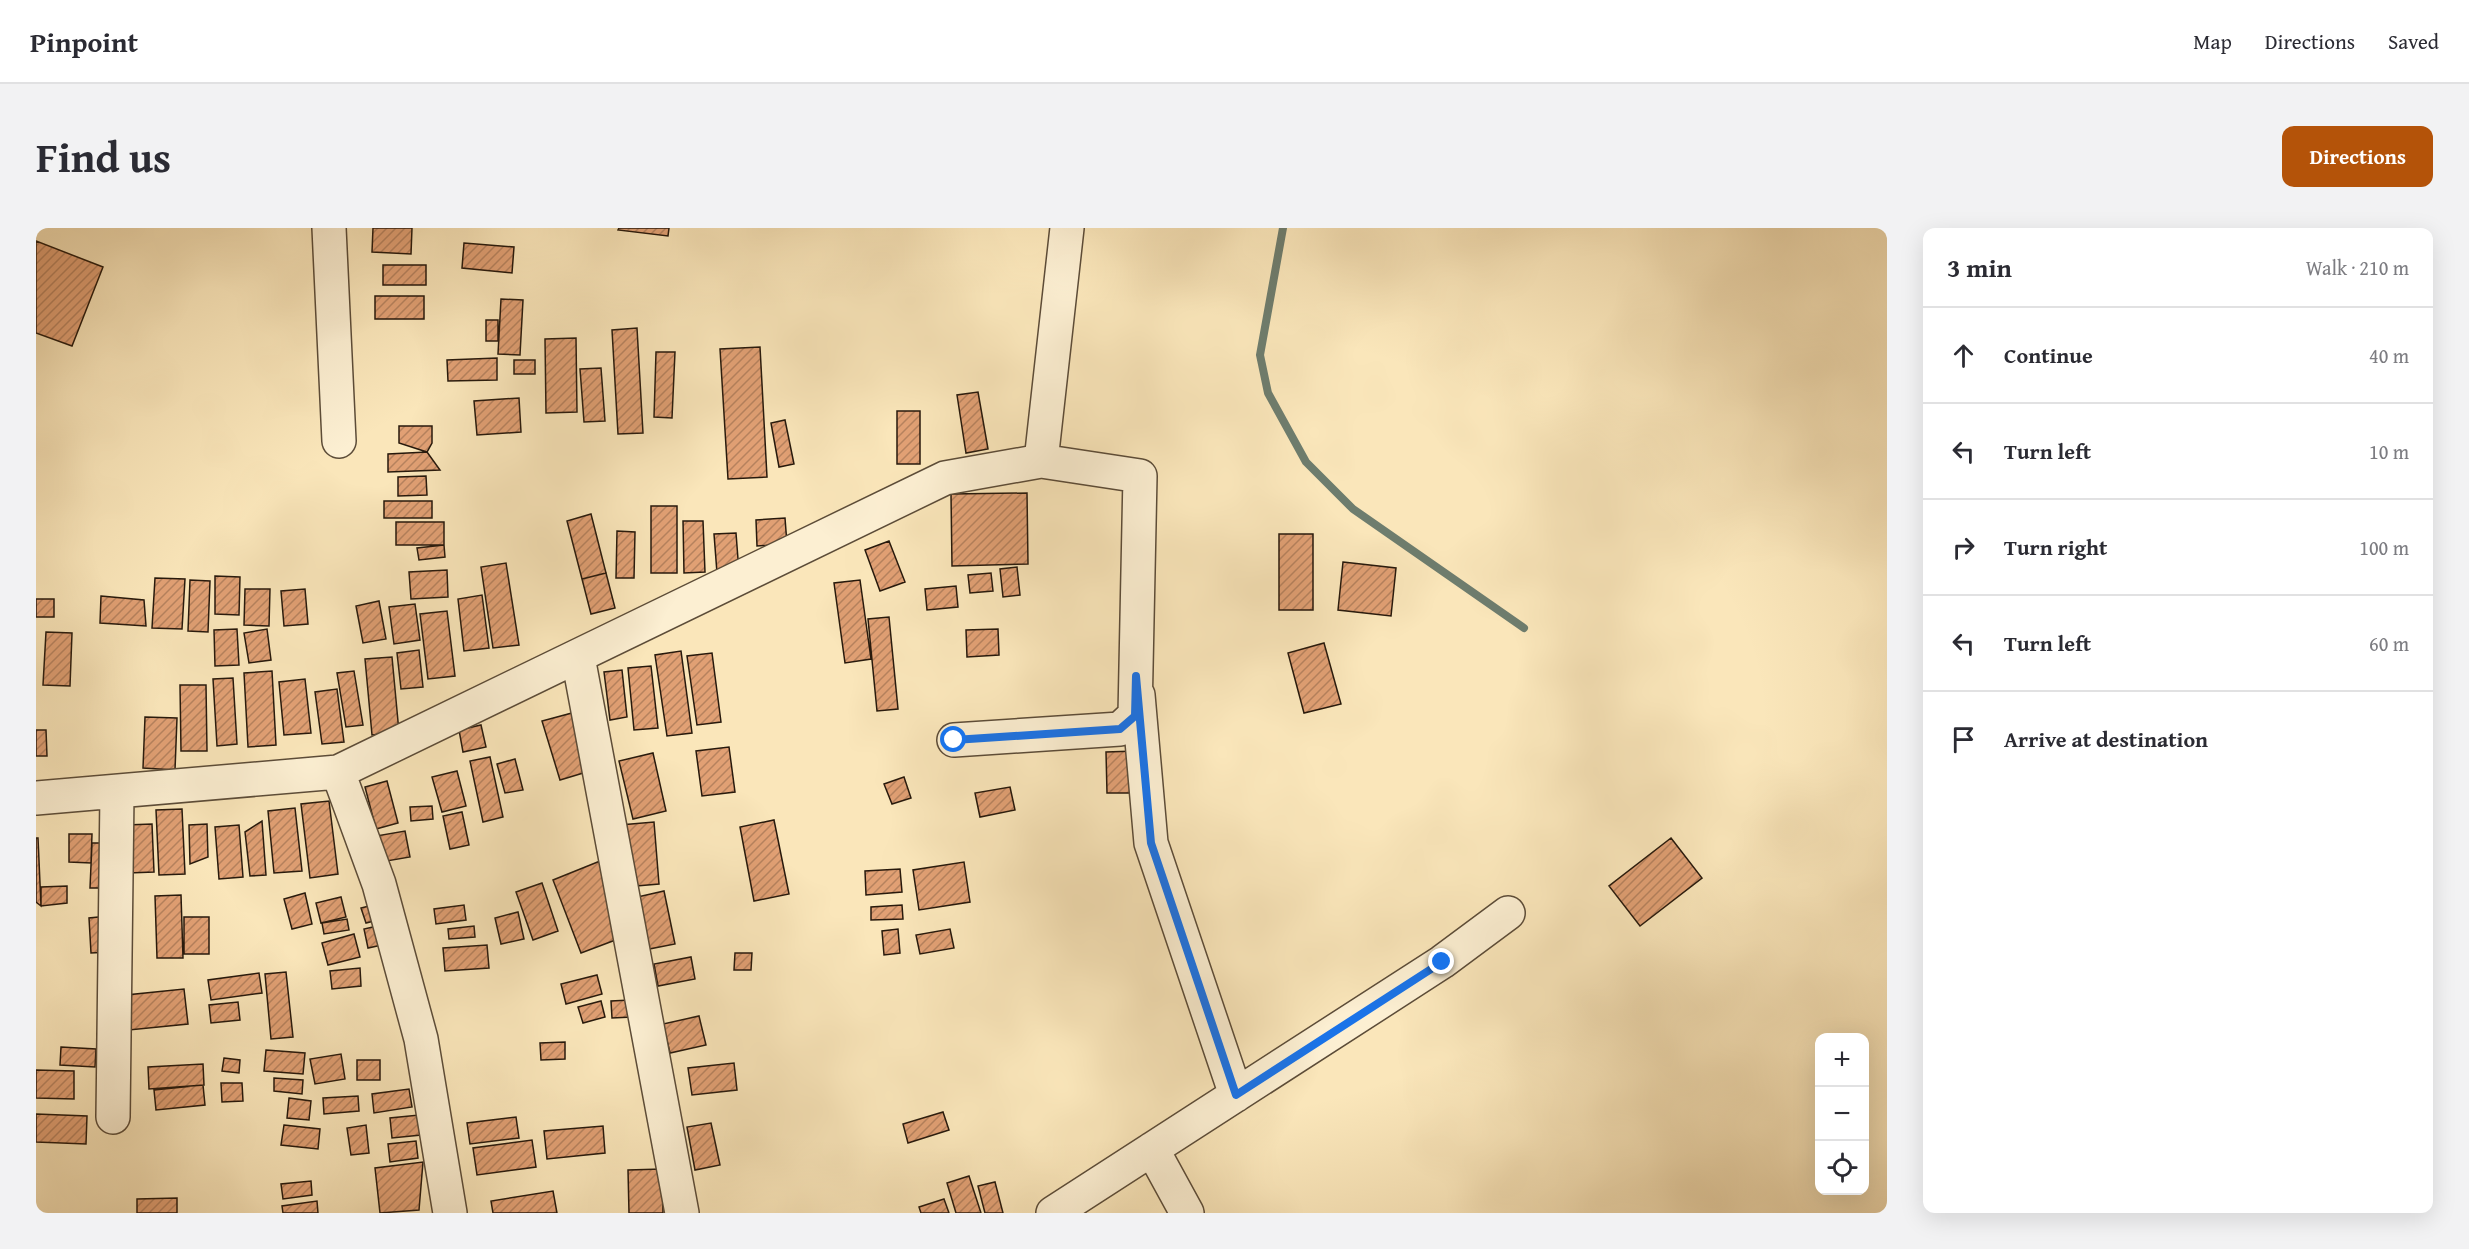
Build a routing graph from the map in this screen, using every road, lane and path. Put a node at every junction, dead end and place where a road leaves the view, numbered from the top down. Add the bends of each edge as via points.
1 (329, 228) edge
2 (1067, 228) edge
3 (339, 441) dead end
4 (1041, 461) junction
5 (578, 657) junction
6 (1136, 676) junction
7 (954, 740) dead end
8 (338, 772) junction
9 (117, 793) junction
10 (36, 798) edge
11 (1508, 913) dead end
12 (1236, 1095) junction
13 (113, 1117) dead end
14 (1152, 1149) junction
15 (450, 1213) edge
16 (681, 1213) edge
17 (1053, 1213) edge
18 (1187, 1213) edge

1 - 3 street
2 - 4 street
4 - 5 street via 945,478
4 - 6 street via 1140,476
5 - 8 street
5 - 16 street
6 - 7 street via 1135,716 1120,729
6 - 12 street via 1151,843
8 - 9 street
8 - 15 street via 379,884 422,1039
9 - 10 street
9 - 13 street
11 - 12 street via 1442,962
12 - 14 street
14 - 17 street
14 - 18 street

